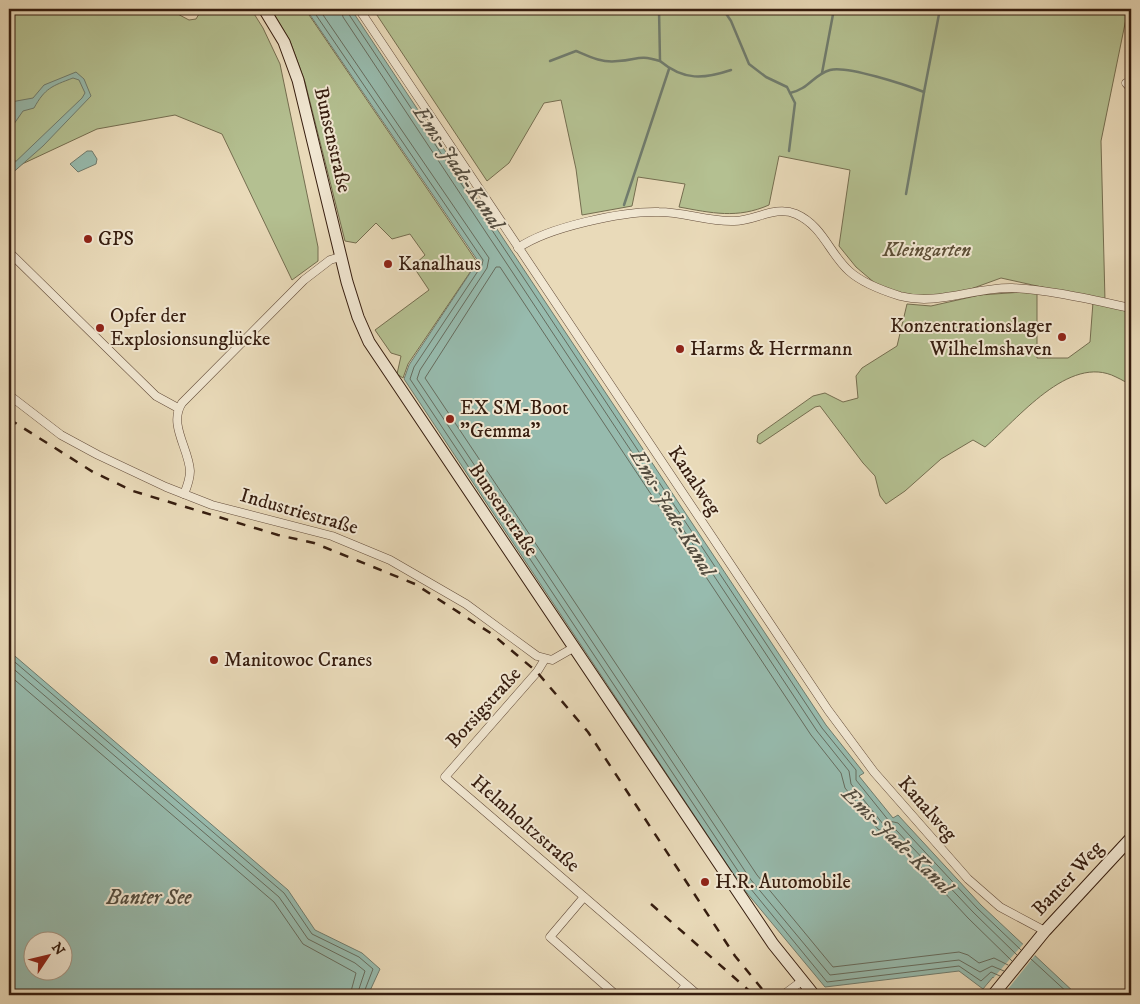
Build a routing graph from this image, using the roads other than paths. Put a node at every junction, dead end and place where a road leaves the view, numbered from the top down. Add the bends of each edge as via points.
1 (264, 9) edge
2 (359, 9) edge
3 (518, 248) junction
4 (9, 252) edge
5 (340, 257) junction
6 (1131, 308) edge
7 (9, 395) edge
8 (178, 408) junction
9 (184, 494) junction
10 (573, 648) junction
11 (545, 659) junction
12 (445, 777) joint
13 (1131, 838) edge
14 (584, 897) junction
15 (1045, 931) junction
16 (802, 981) junction
17 (686, 985) junction
18 (616, 995) edge
19 (678, 995) edge
20 (698, 995) edge
21 (783, 995) edge
22 (814, 995) edge
23 (993, 995) edge

1 - 5 street, Bunsenstraße via 284,42 298,80
2 - 3 street, Kanalweg
3 - 6 street via 545,233 629,214 660,212 734,221 770,212 786,212 795,213 818,230 854,275 900,296 929,299 1013,288
3 - 15 street, Kanalweg via 828,710 874,772 978,889 1008,912
4 - 8 street via 156,396
5 - 8 street via 330,260 304,280
5 - 10 street, Bunsenstraße via 358,318 377,355
7 - 9 street, Industriestraße via 61,435 130,471
8 - 9 street via 177,424 190,474
9 - 11 street, Industriestraße via 332,536 390,560 458,599
10 - 11 street via 557,659
10 - 16 street, Bunsenstraße
11 - 12 street, Borsigstraße via 538,672
12 - 14 street, Helmholtzstraße
13 - 15 street, Banter Weg
14 - 17 street, Helmholtzstraße
14 - 18 street, Helmholtzstraße via 550,937
15 - 23 street, Banter Weg
16 - 21 street
16 - 22 street
17 - 19 street
17 - 20 street, Helmholtzstraße

